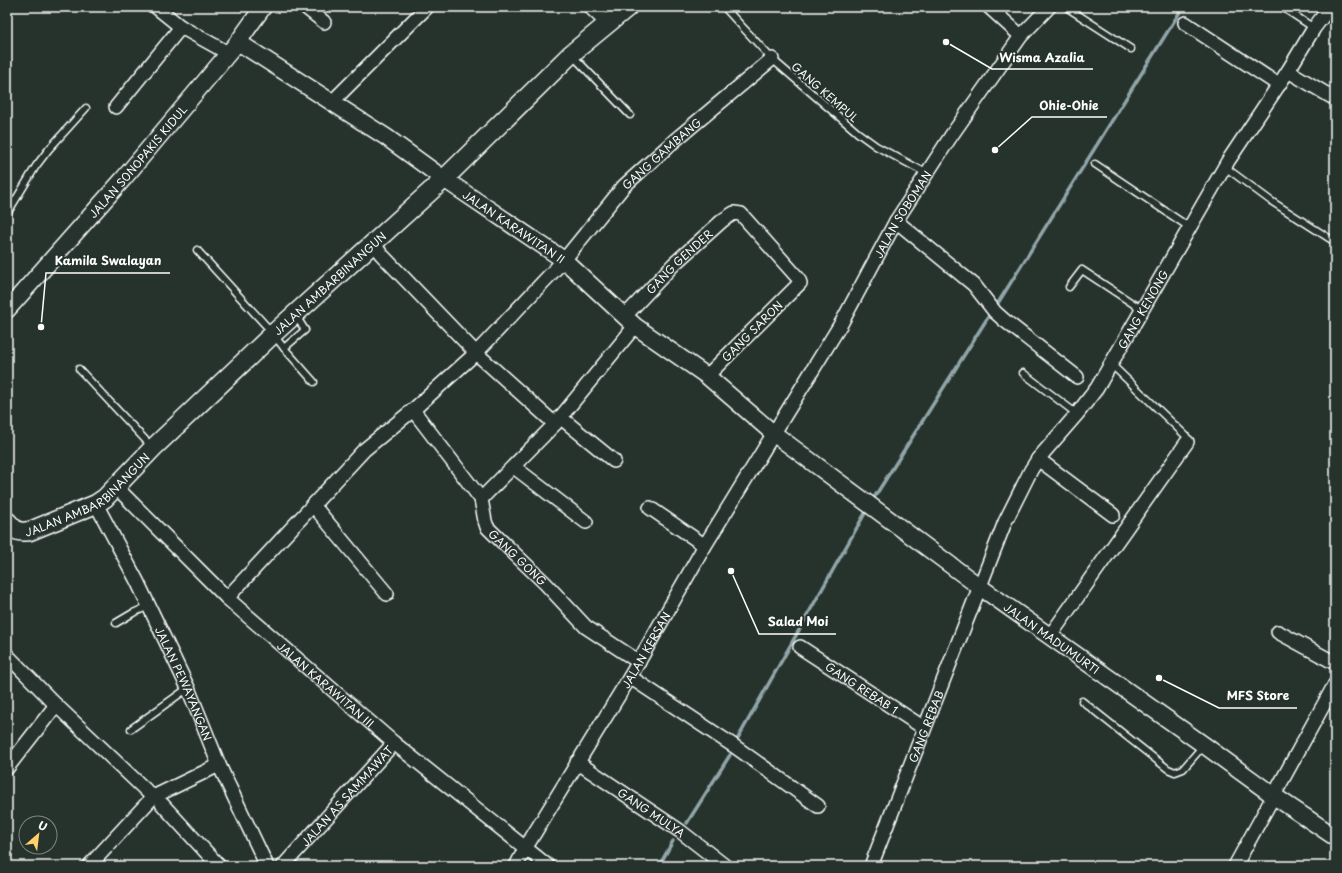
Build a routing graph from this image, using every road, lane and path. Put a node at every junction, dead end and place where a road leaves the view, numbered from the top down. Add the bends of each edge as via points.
1 (156, 7) edge
2 (264, 7) edge
3 (305, 7) edge
4 (427, 7) edge
5 (590, 7) edge
6 (628, 7) edge
7 (724, 7) edge
8 (989, 7) edge
9 (1049, 7) edge
10 (1066, 7) edge
11 (1282, 7) edge
12 (1330, 7) edge
13 (324, 22) dead end
14 (1185, 23) dead end
15 (608, 24) junction
16 (181, 27) junction
17 (1313, 30) junction
18 (1021, 36) junction
19 (233, 47) junction
20 (1131, 49) dead end
21 (571, 54) junction
22 (772, 59) junction
23 (1288, 71) junction
24 (1279, 85) junction
25 (1335, 99) edge
26 (332, 102) junction
27 (116, 107) dead end
28 (86, 108) dead end
29 (630, 115) dead end
30 (1095, 164) dead end
31 (1225, 167) junction
32 (926, 173) junction
33 (444, 179) junction
34 (738, 213) joint
35 (7, 214) edge
36 (896, 221) junction
37 (1189, 227) junction
38 (1335, 242) edge
39 (373, 243) junction
40 (197, 250) dead end
41 (564, 260) junction
42 (1069, 287) dead end
43 (1141, 309) junction
44 (7, 310) edge
45 (295, 315) junction
46 (630, 321) junction
47 (273, 334) junction
48 (284, 348) junction
49 (476, 353) junction
50 (1110, 363) junction
51 (79, 369) dead end
52 (1023, 373) dead end
53 (706, 376) junction
54 (1077, 377) dead end
55 (314, 382) dead end
56 (413, 410) junction
57 (1077, 414) junction
58 (557, 420) junction
59 (773, 433) junction
60 (1187, 442) joint
61 (153, 448) junction
62 (1038, 459) junction
63 (614, 461) dead end
64 (514, 467) junction
65 (116, 487) junction
66 (481, 499) junction
67 (96, 504) junction
68 (313, 505) junction
69 (650, 508) dead end
70 (1113, 515) dead end
71 (586, 522) dead end
72 (10, 529) edge
73 (704, 547) junction
74 (980, 587) junction
75 (387, 594) dead end
76 (227, 598) junction
77 (149, 606) junction
78 (116, 623) dead end
79 (1278, 632) dead end
80 (1050, 636) junction
81 (800, 647) dead end
82 (7, 655) edge
83 (639, 662) junction
84 (1335, 663) edge
85 (630, 677) junction
86 (1335, 684) edge
87 (188, 688) junction
88 (1082, 701) dead end
89 (56, 705) junction
90 (924, 728) junction
91 (131, 729) dead end
92 (394, 742) junction
93 (1204, 745) junction
94 (577, 762) junction
95 (219, 765) junction
96 (7, 768) edge
97 (1274, 796) junction
98 (157, 801) junction
99 (818, 806) dead end
100 (1335, 837) edge
101 (526, 847) junction
102 (89, 866) edge
103 (219, 866) edge
104 (267, 866) edge
105 (283, 866) edge
106 (516, 866) edge
107 (548, 866) edge
108 (725, 866) edge
109 (871, 866) edge
110 (1235, 866) edge

1 - 16 street
2 - 19 street, JALAN SONOPAKIS KIDUL
3 - 13 street
4 - 26 street
5 - 15 street
6 - 15 main road, JALAN AMBARBINANGUN
7 - 22 lane, GANG KEMPUL
8 - 18 street
9 - 18 street, JALAN SOBOMAN
10 - 20 lane
11 - 17 lane
12 - 17 street, GANG KENONG
14 - 24 street
15 - 21 main road, JALAN AMBARBINANGUN
16 - 19 street
16 - 27 street
17 - 23 street, GANG KENONG
18 - 32 street, JALAN SOBOMAN
19 - 26 street, JALAN KARAWITAN II
19 - 44 street, JALAN SONOPAKIS KIDUL via 124,178
21 - 29 lane
21 - 33 main road, JALAN AMBARBINANGUN
22 - 32 lane, GANG KEMPUL via 866,140
22 - 41 street, GANG GAMBANG via 628,182
23 - 24 street, GANG KENONG
23 - 25 street
24 - 31 street, GANG KENONG
26 - 33 street, JALAN KARAWITAN II
28 - 35 lane via 36,166
30 - 37 lane
31 - 37 street, GANG KENONG
31 - 38 lane via 1271,201
32 - 36 street, JALAN SOBOMAN
33 - 39 main road, JALAN AMBARBINANGUN
33 - 41 street, JALAN KARAWITAN II
34 - 46 street, GANG GENDER via 730,215 674,264
34 - 53 street, GANG SARON via 744,216 800,282
36 - 54 street via 974,285 1004,320
36 - 59 street, JALAN SOBOMAN via 842,322
37 - 43 street, GANG KENONG
39 - 45 main road, JALAN AMBARBINANGUN
39 - 49 street
40 - 47 lane
41 - 46 street, JALAN KARAWITAN II
41 - 49 street, GANG GAMBANG
42 - 43 lane via 1082,270
43 - 50 street, GANG KENONG
45 - 47 main road, JALAN AMBARBINANGUN
45 - 48 lane via 305,330
46 - 53 street, JALAN KARAWITAN II
46 - 58 street, GANG GENDER
47 - 48 lane
47 - 61 main road, JALAN AMBARBINANGUN
48 - 55 lane
49 - 56 street, GANG GAMBANG
49 - 58 street
50 - 57 street, GANG KENONG via 1097,388
50 - 60 lane via 1186,436
51 - 61 lane
52 - 57 lane
53 - 59 street, JALAN KARAWITAN II
56 - 66 street, GANG GONG
56 - 68 street, GANG GAMBANG via 364,450
57 - 62 street, GANG KENONG
58 - 63 street
58 - 64 street, GANG GENDER
59 - 73 street, JALAN KERSAN
59 - 74 street, JALAN MADUMURTI
60 - 80 street
61 - 65 main road, JALAN AMBARBINANGUN
62 - 70 street
62 - 74 street, GANG KENONG via 1005,522
64 - 66 street, GANG GENDER
64 - 71 street
65 - 67 main road, JALAN AMBARBINANGUN
65 - 76 street, JALAN KARAWITAN III
66 - 83 street, GANG GONG via 485,521 493,533 586,627
67 - 72 main road, JALAN AMBARBINANGUN via 30,531
67 - 77 street, JALAN PEWAYANGAN
68 - 75 street
68 - 76 street, GANG GAMBANG
69 - 73 street
73 - 83 street, JALAN KERSAN
74 - 80 street, JALAN MADUMURTI
74 - 90 street, GANG REBAB
76 - 92 street, JALAN KARAWITAN III
77 - 78 lane
77 - 87 street, JALAN PEWAYANGAN
79 - 84 street
80 - 93 street, JALAN MADUMURTI
81 - 90 street, GANG REBAB 1
82 - 89 street
83 - 85 street, JALAN KERSAN
85 - 94 street, JALAN KERSAN
85 - 99 street
86 - 97 street
87 - 91 lane
87 - 95 street, JALAN PEWAYANGAN
88 - 93 lane via 1175,772 1183,769
89 - 96 street
89 - 98 street
90 - 109 street, GANG REBAB
92 - 101 street, JALAN KARAWITAN III
92 - 105 street, JALAN AS SAMMAWAT
93 - 97 street, JALAN MADUMURTI
94 - 101 street, JALAN KERSAN
94 - 108 street, GANG MULYA via 680,831
95 - 98 street
95 - 104 street, JALAN PEWAYANGAN
97 - 100 street, JALAN MADUMURTI
97 - 110 street
98 - 102 street
98 - 103 street
101 - 106 street, JALAN KERSAN
101 - 107 street, JALAN KARAWITAN III

